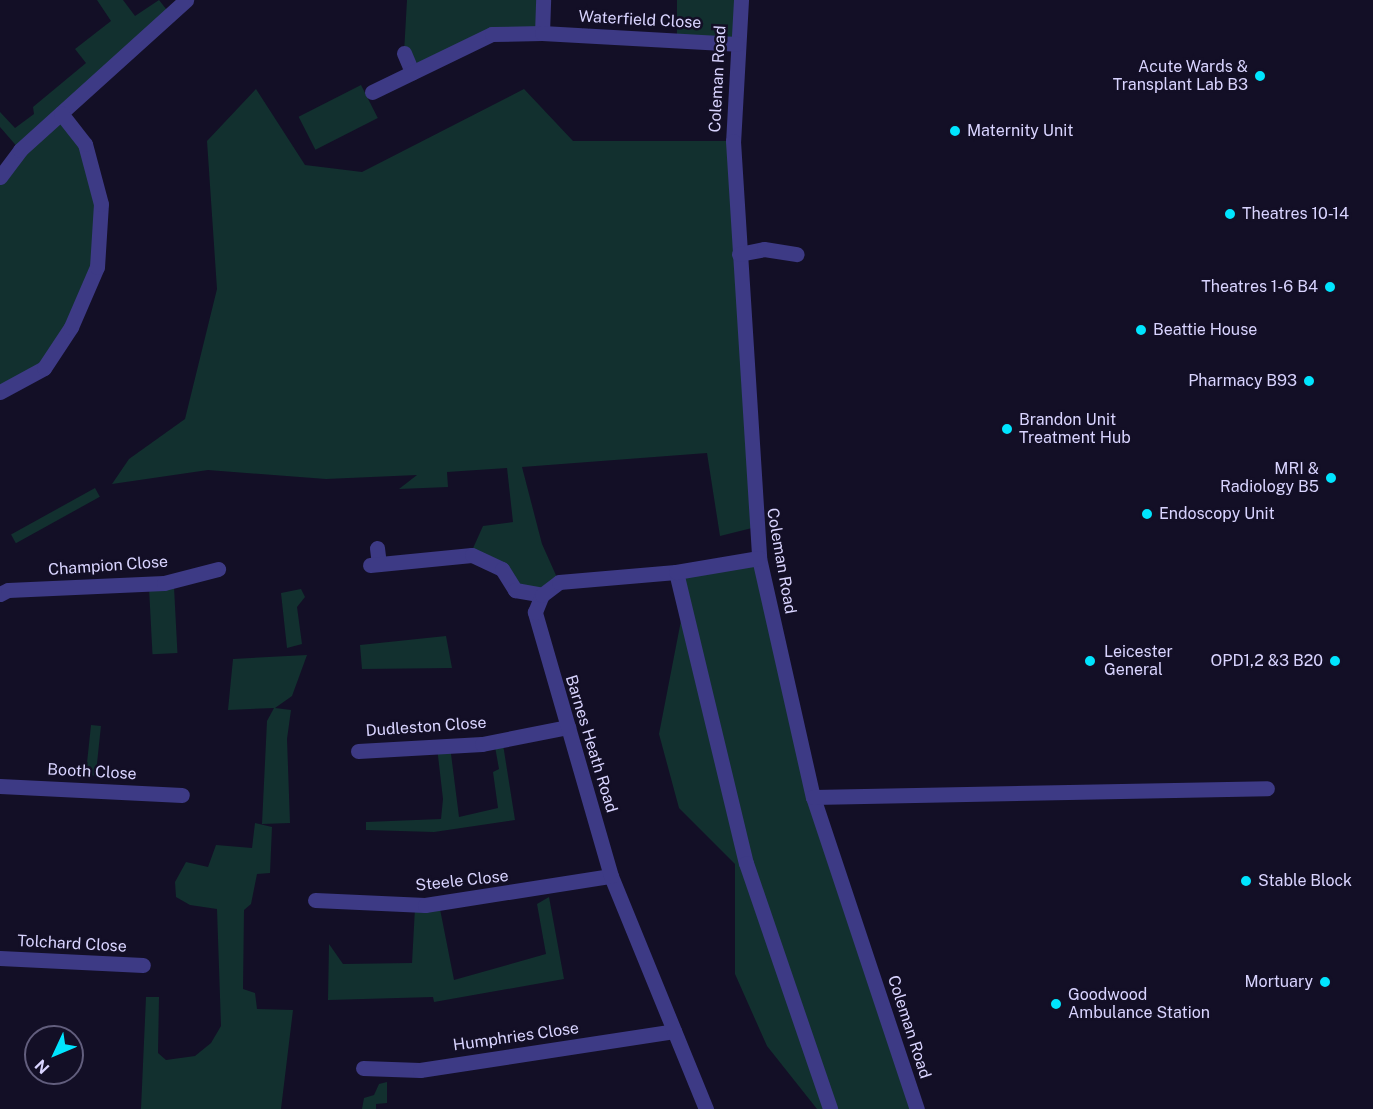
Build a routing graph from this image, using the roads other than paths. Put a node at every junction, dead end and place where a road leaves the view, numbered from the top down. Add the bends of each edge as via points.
1 (186, 0) edge
2 (543, 0) edge
3 (741, 0) edge
4 (542, 33) junction
5 (737, 44) junction
6 (404, 53) dead end
7 (412, 72) junction
8 (372, 92) dead end
9 (61, 113) junction
10 (0, 177) edge
11 (797, 254) dead end
12 (739, 255) junction
13 (0, 392) edge
14 (377, 548) dead end
15 (759, 558) junction
16 (218, 569) dead end
17 (676, 572) junction
18 (0, 594) edge
19 (542, 595) junction
20 (568, 727) junction
21 (358, 751) dead end
22 (0, 786) edge
23 (1267, 788) dead end
24 (182, 795) dead end
25 (813, 797) junction
26 (611, 876) junction
27 (315, 900) dead end
28 (0, 958) edge
29 (143, 965) dead end
30 (674, 1030) junction
31 (363, 1068) dead end
32 (706, 1109) edge
33 (830, 1109) edge
34 (917, 1109) edge

1 - 9 street
2 - 4 street
3 - 5 street, Coleman Road
4 - 5 street, Waterfield Close
4 - 7 street, Waterfield Close via 492,34
5 - 12 street, Coleman Road via 733,141
6 - 7 street
7 - 8 street, Waterfield Close
9 - 10 street via 20,150
9 - 13 street via 85,144 101,204 97,267 71,327 44,368
11 - 12 street via 764,249
12 - 15 street, Coleman Road
14 - 19 street via 375,564 472,555 502,569 515,590
15 - 17 street
15 - 25 street, Coleman Road
16 - 18 street, Champion Close via 164,583 8,590
17 - 19 street via 559,582
17 - 33 street via 746,863
19 - 20 street, Barnes Heath Road via 535,612 537,629
20 - 21 street, Dudleston Close via 482,744
20 - 26 street, Barnes Heath Road
22 - 24 street, Booth Close
23 - 25 street
25 - 34 street, Coleman Road
26 - 27 street, Steele Close via 426,906
26 - 30 street, Barnes Heath Road
28 - 29 street, Tolchard Close
30 - 31 street, Humphries Close via 420,1070
30 - 32 street, Barnes Heath Road

